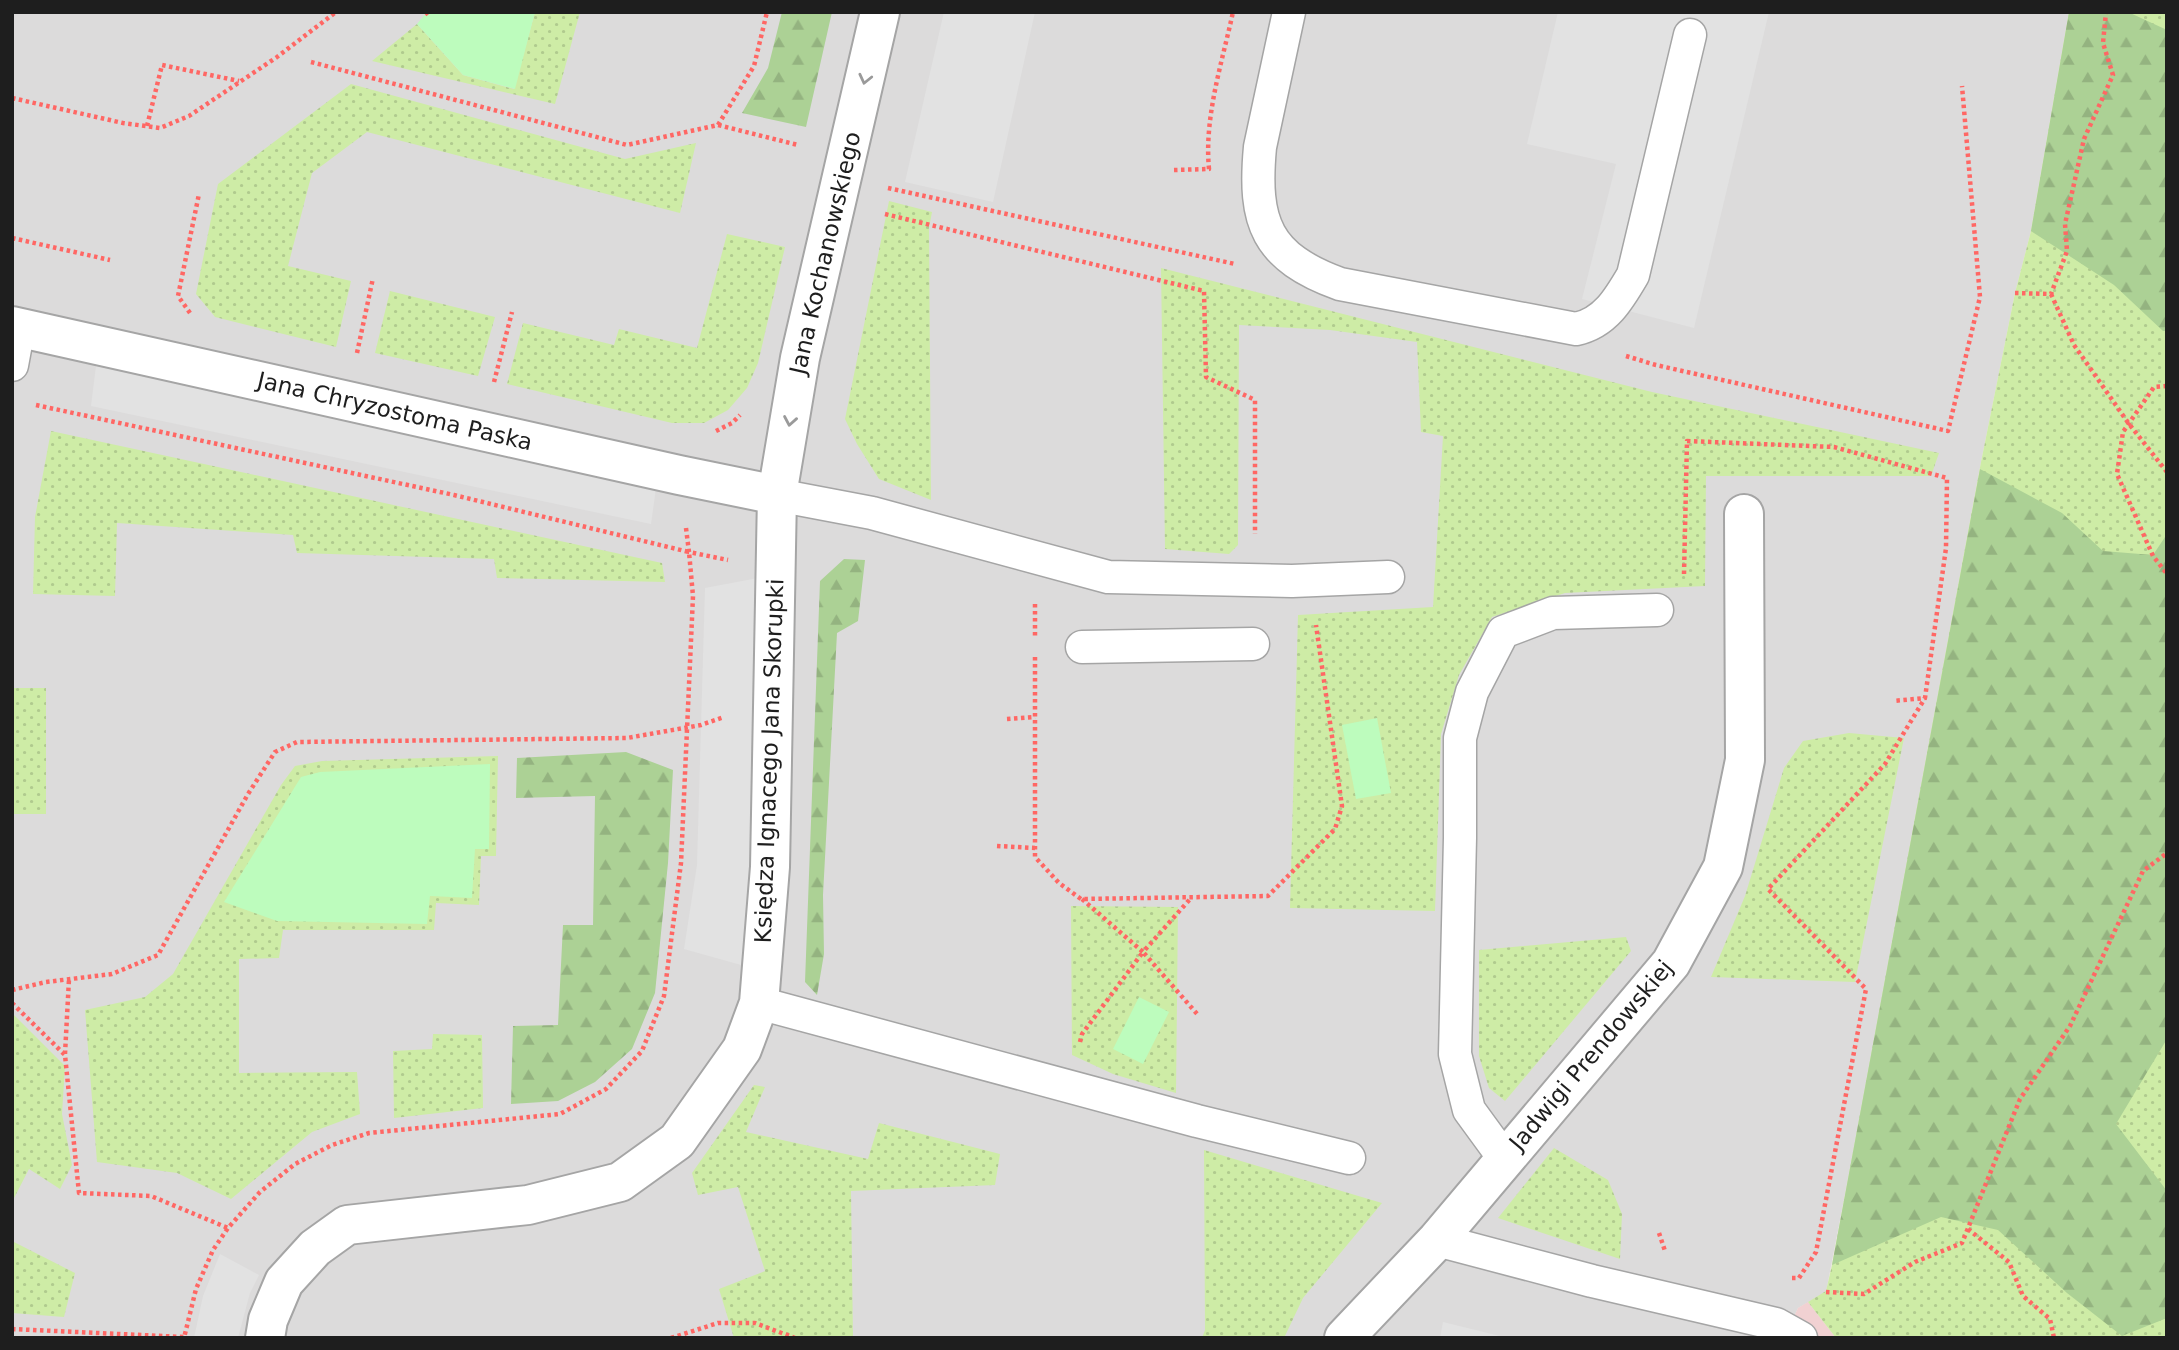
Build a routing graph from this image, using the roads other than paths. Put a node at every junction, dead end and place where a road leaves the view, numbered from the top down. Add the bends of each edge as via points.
1 (880, 12) edge
2 (1289, 12) edge
3 (1690, 35) dead end
4 (16, 326) edge
5 (12, 365) edge
6 (777, 495) junction
7 (1744, 514) dead end
8 (1388, 577) dead end
9 (1657, 610) road end
10 (1252, 644) dead end
11 (1082, 647) dead end
12 (759, 1003) junction
13 (1349, 1158) dead end
14 (1504, 1158) junction
15 (1437, 1240) junction
16 (265, 1338) edge
17 (1344, 1338) edge
18 (1801, 1338) edge

1 -> 6 street, Jana Kochanowskiego via 800,358
2 - 3 lane via 1258,167 1263,222 1287,257 1340,284 1576,330 1591,326 1606,314 1633,275
4 - 5 lane
4 - 6 street, Jana Chryzostoma Paska
6 - 8 lane via 872,513 1108,577
6 - 12 street, Księdza Ignacego Jana Skorupki via 770,867
7 - 14 street, Jadwigi Prendowskiej via 1745,760 1723,867 1671,963
9 - 14 lane via 1553,613 1503,632 1472,692 1460,738 1455,1054 1469,1110
10 - 11 lane
12 - 13 lane
12 - 16 street, Księdza Ignacego Jana Skorupki via 742,1049 677,1141 620,1182 528,1205 347,1226 315,1248 284,1282
14 - 15 street, Jadwigi Prendowskiej
15 - 17 street, Jadwigi Prendowskiej
15 - 18 lane via 1776,1324

